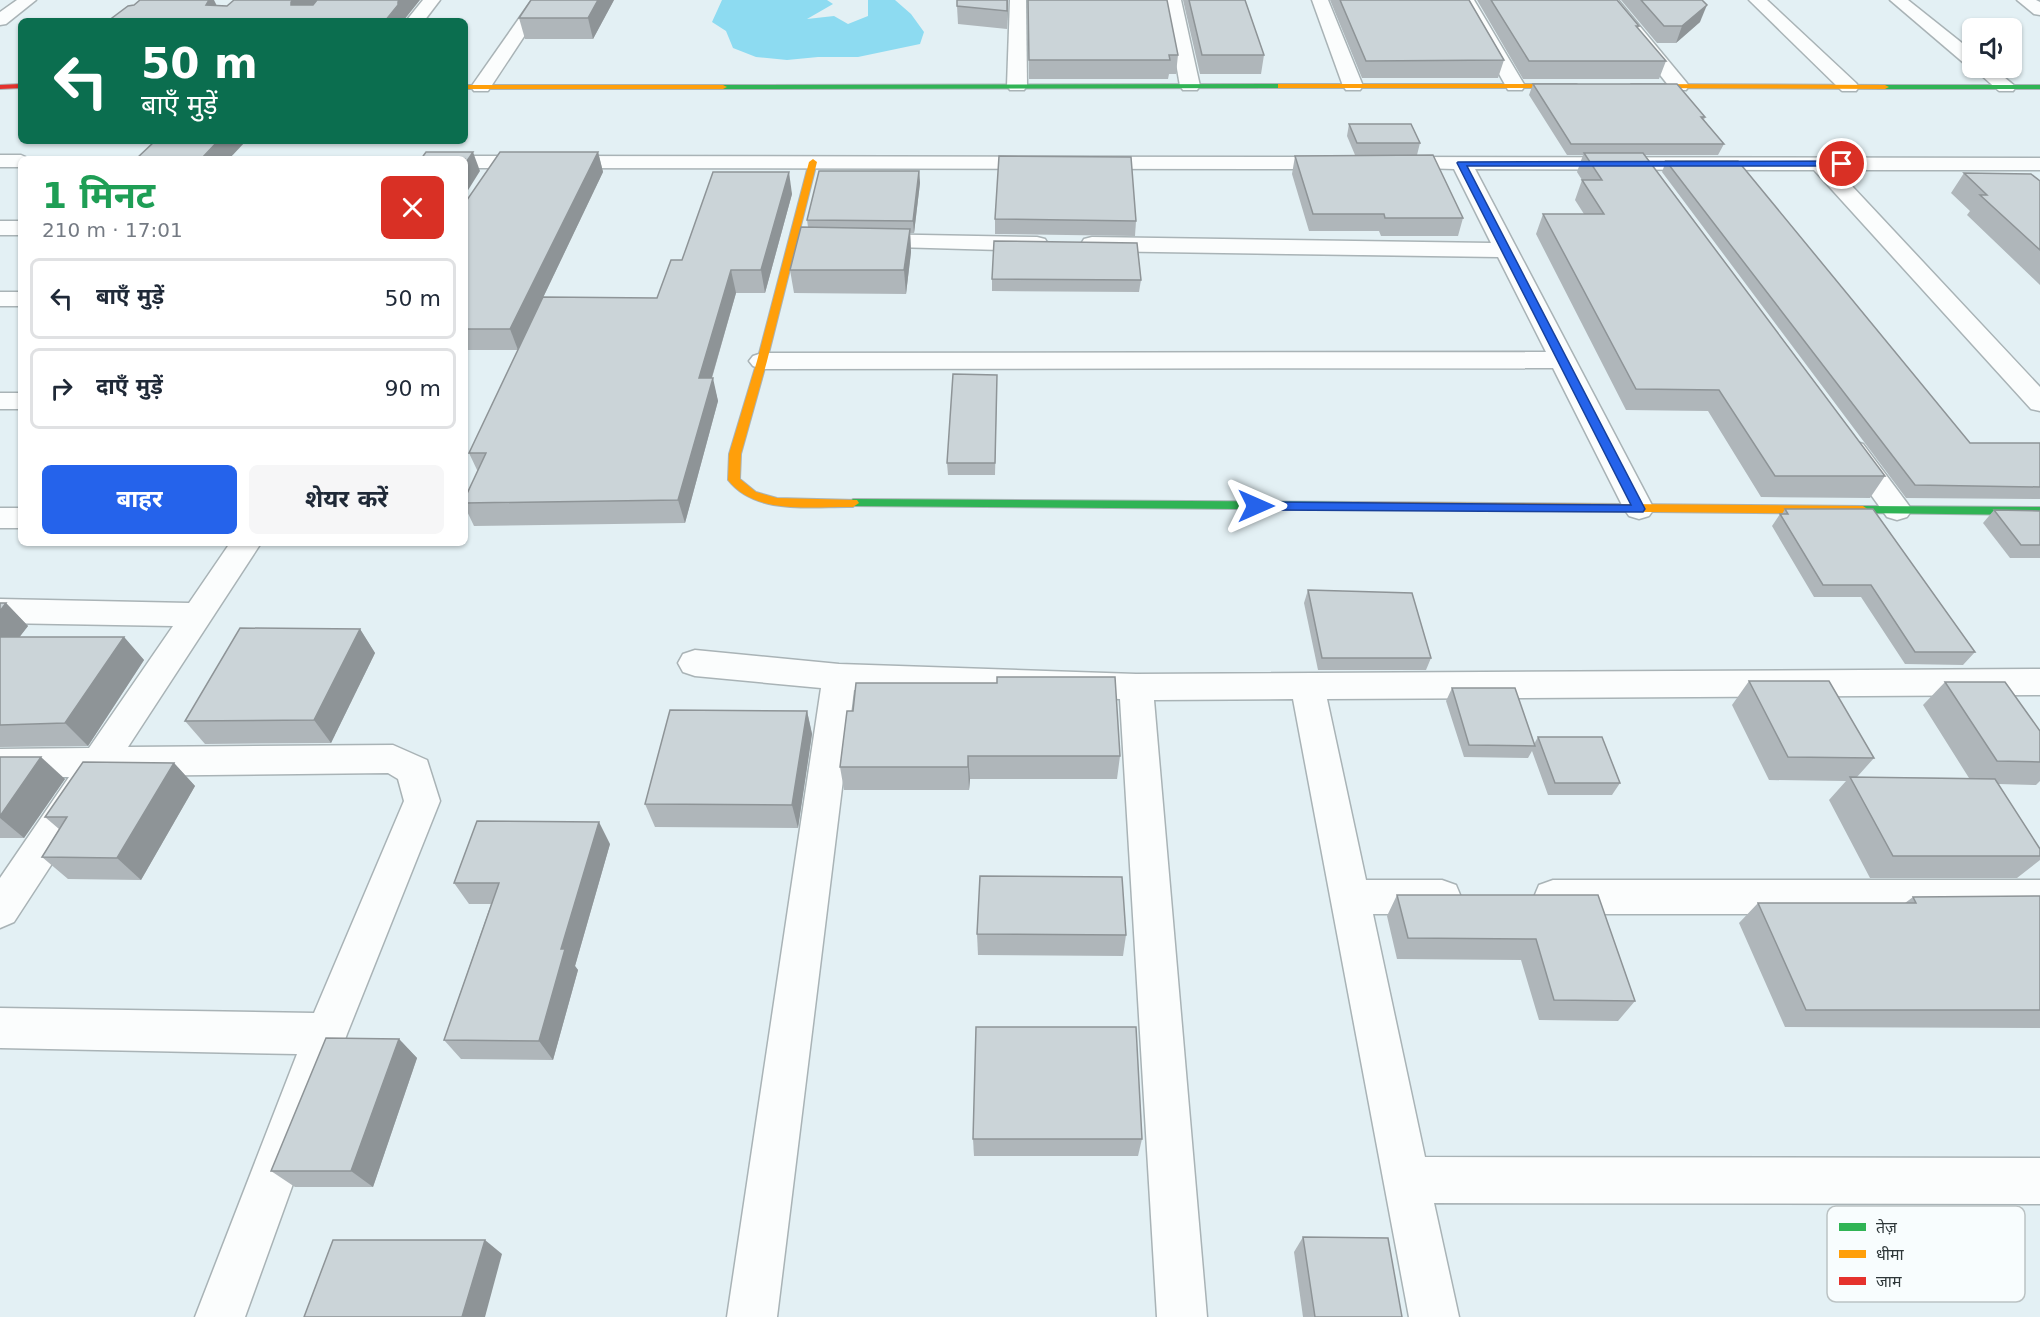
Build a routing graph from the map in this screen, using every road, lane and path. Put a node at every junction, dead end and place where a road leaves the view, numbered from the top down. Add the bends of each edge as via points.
1 (27, 0) edge
2 (432, 0) edge
3 (540, 0) edge
4 (1018, 0) edge
5 (1173, 0) edge
6 (1320, 0) edge
7 (1466, 0) edge
8 (1609, 0) edge
9 (1757, 0) edge
10 (1898, 0) edge
11 (2025, 0) edge
12 (2040, 10) edge
13 (417, 18) edge
14 (0, 20) edge
15 (1962, 52) edge
16 (1995, 78) edge
17 (18, 86) edge
18 (1017, 86) junction
19 (1190, 86) junction
20 (1353, 86) junction
21 (1515, 86) junction
22 (1586, 86) edge
23 (1621, 86) edge
24 (1679, 86) junction
25 (0, 87) edge
26 (473, 87) edge
27 (1849, 87) junction
28 (2006, 87) junction
29 (2040, 87) edge
30 (0, 161) edge
31 (18, 161) edge
32 (813, 162) junction
33 (468, 163) edge
34 (1355, 163) edge
35 (1379, 163) edge
36 (1461, 163) junction
37 (1820, 164) junction
38 (2035, 169) edge
39 (0, 228) edge
40 (18, 228) edge
41 (793, 240) junction
42 (817, 241) edge
43 (841, 241) edge
44 (1506, 250) junction
45 (0, 299) edge
46 (18, 299) edge
47 (1562, 360) junction
48 (762, 361) junction
49 (0, 400) edge
50 (18, 401) edge
51 (2040, 403) edge
52 (1841, 433) edge
53 (1639, 509) junction
54 (1897, 510) junction
55 (2040, 511) edge
56 (0, 518) edge
57 (18, 518) edge
58 (244, 546) edge
59 (0, 611) edge
60 (198, 615) junction
61 (695, 663) dead end
62 (839, 677) junction
63 (2040, 682) edge
64 (1136, 687) junction
65 (1308, 687) junction
66 (0, 763) edge
67 (98, 763) junction
68 (1350, 897) junction
69 (2040, 897) edge
70 (0, 910) edge
71 (0, 1028) edge
72 (326, 1034) junction
73 (1406, 1180) junction
74 (2040, 1180) edge
75 (220, 1317) edge
76 (752, 1317) edge
77 (1182, 1317) edge
78 (1434, 1317) edge

1 - 14 street
2 - 13 street
3 - 26 street
4 - 18 street
5 - 19 street
6 - 20 street
7 - 21 street
8 - 24 street
9 - 27 street
10 - 15 street
11 - 12 street
16 - 28 street
17 - 25 street
18 - 19 street
18 - 26 street
19 - 20 street
20 - 21 street
21 - 22 street
23 - 24 street
24 - 27 street
27 - 28 street
28 - 29 street
30 - 31 street
32 - 33 street via 494,171
32 - 34 street
32 - 41 street
35 - 36 street
36 - 37 street via 1649,173
36 - 44 street
37 - 38 street
37 - 51 street
39 - 40 street
41 - 42 street
41 - 48 street
43 - 44 street
44 - 47 street
45 - 46 street
47 - 48 street
47 - 53 street
48 - 53 street via 735,454 734,480 752,495 777,502
49 - 50 street
52 - 54 street
53 - 54 street
54 - 55 street
56 - 57 street
58 - 60 street
59 - 60 street
60 - 67 street
61 - 62 street
62 - 64 street
62 - 76 street
63 - 65 street
64 - 65 street
64 - 77 street
65 - 68 street
66 - 67 street
67 - 70 street
67 - 72 street via 393,759 414,770 422,801
68 - 69 street
68 - 73 street
71 - 72 street
72 - 75 street
73 - 74 street
73 - 78 street

